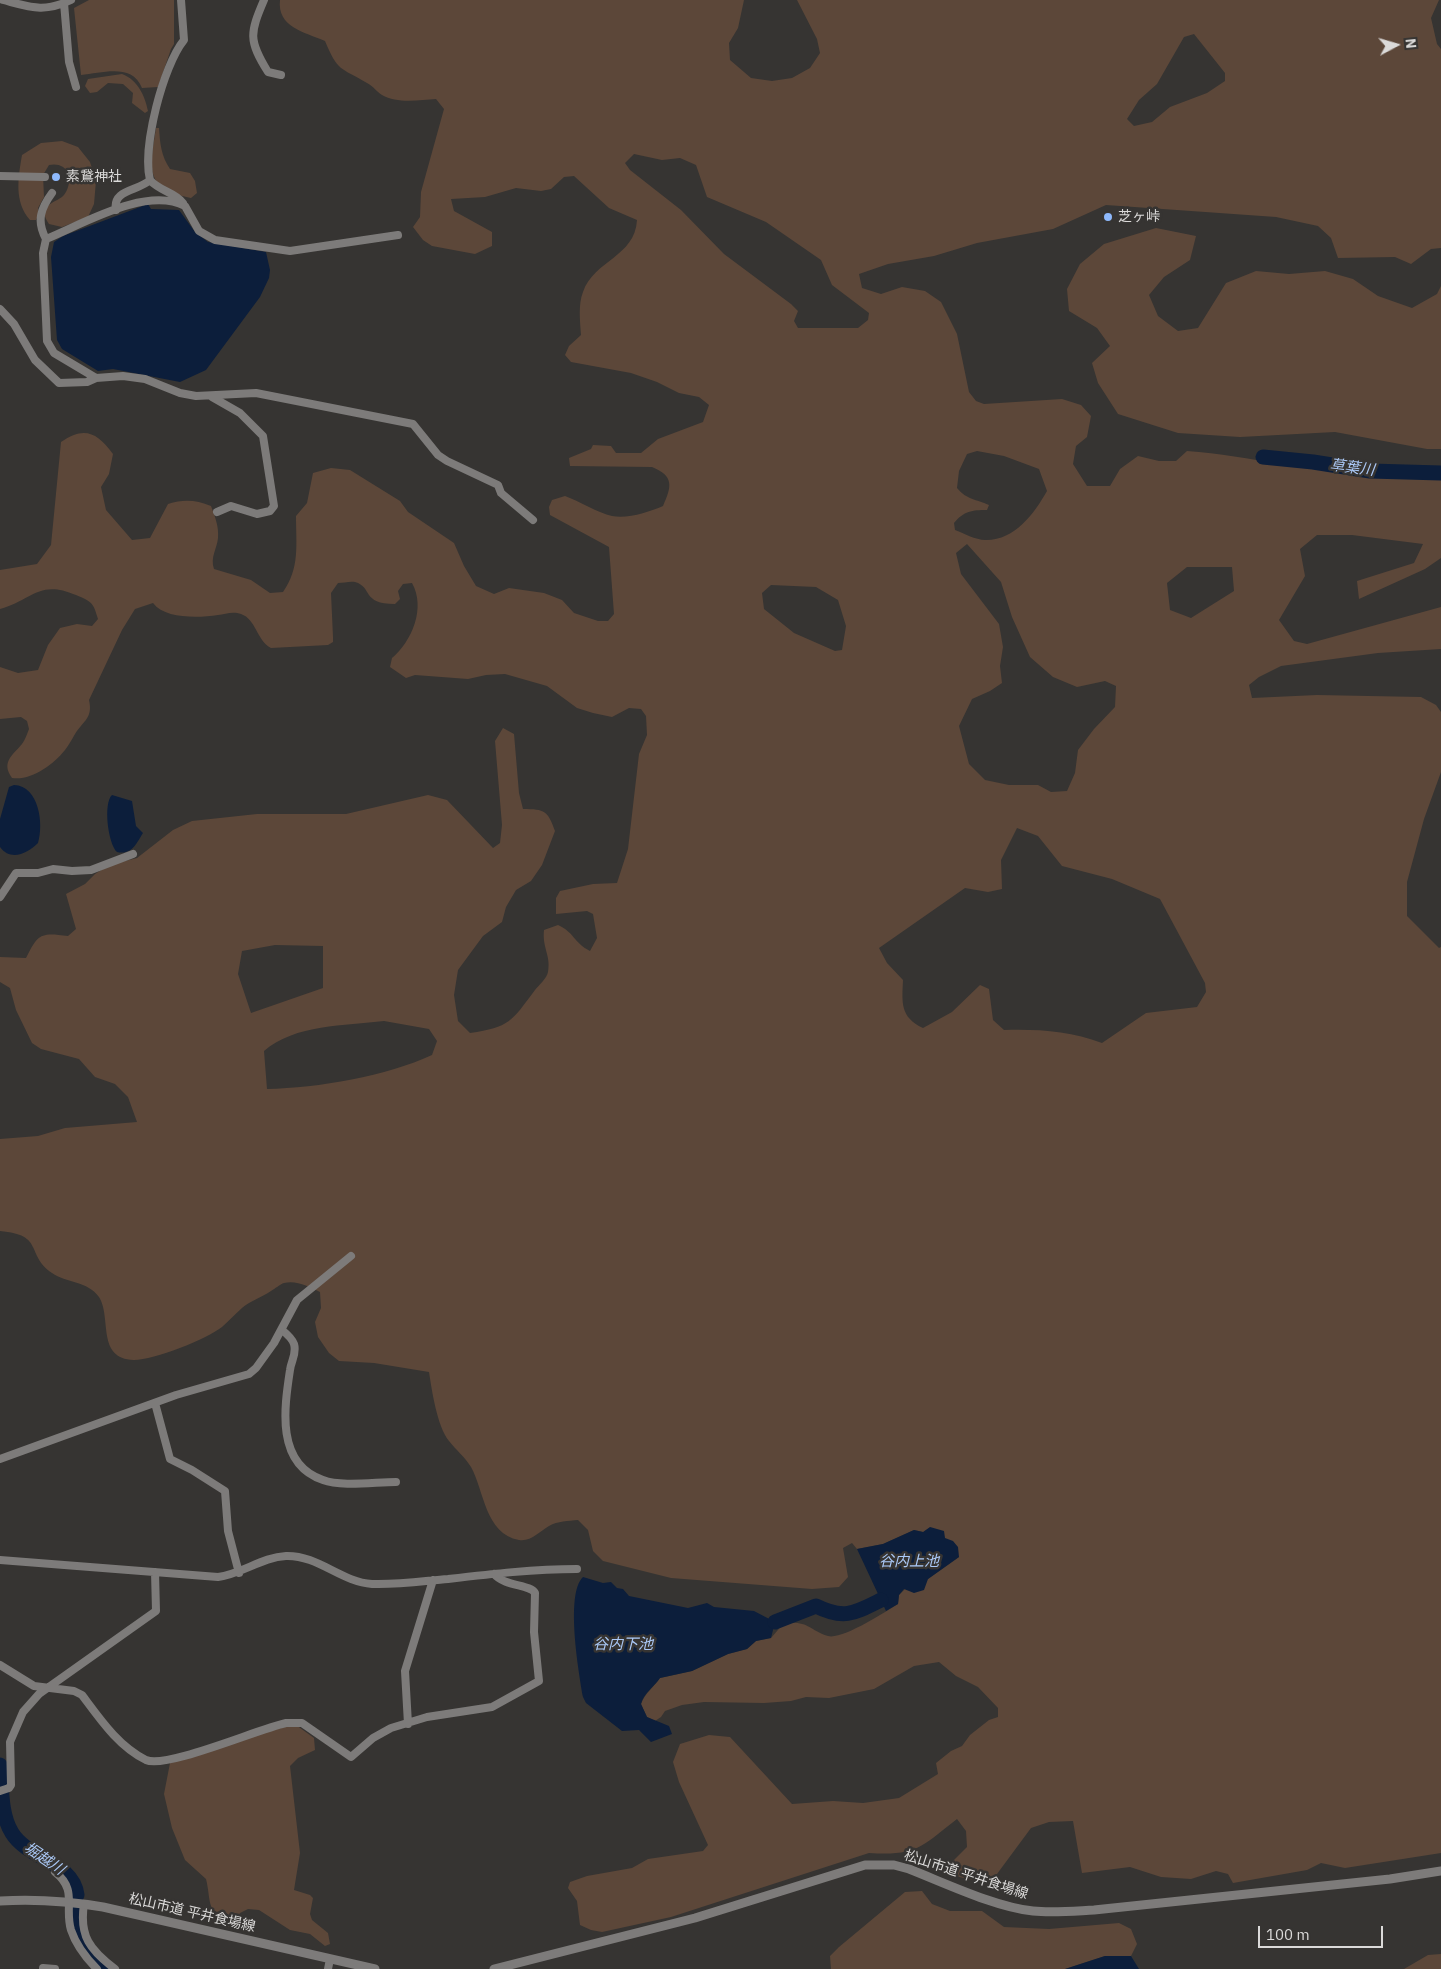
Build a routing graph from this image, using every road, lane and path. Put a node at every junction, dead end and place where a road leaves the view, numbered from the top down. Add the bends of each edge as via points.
1 (3, 0) edge
2 (182, 0) edge
3 (264, 0) edge
4 (68, 2) edge
5 (282, 75) dead end
6 (76, 87) dead end
7 (0, 176) edge
8 (45, 177) dead end
9 (150, 180) junction
10 (52, 193) dead end
11 (185, 206) junction
12 (116, 210) junction
13 (398, 235) dead end
14 (46, 239) junction
15 (0, 309) edge
16 (96, 378) junction
17 (212, 397) junction
18 (217, 512) dead end
19 (533, 520) dead end
20 (133, 854) dead end
21 (0, 897) edge
22 (351, 1256) dead end
23 (282, 1330) junction
24 (155, 1403) junction
25 (0, 1459) edge
26 (396, 1482) dead end
27 (0, 1560) edge
28 (578, 1569) dead end
29 (155, 1572) junction
30 (239, 1573) junction
31 (494, 1574) junction
32 (433, 1580) junction
33 (0, 1665) edge
34 (49, 1688) junction
35 (408, 1724) junction
36 (3, 1790) edge
37 (1441, 1871) edge
38 (55, 1872) dead end
39 (0, 1901) edge
40 (69, 1901) junction
41 (84, 1904) junction
42 (330, 1959) junction
43 (43, 1968) edge
44 (55, 1969) edge
45 (97, 1969) edge
46 (114, 1969) edge
47 (328, 1969) edge
48 (375, 1969) edge
49 (494, 1969) edge

1 - 4 street via 35,9 57,7
2 - 9 street via 184,40 171,61 158,104 148,158
3 - 5 street via 252,28 254,42 268,72
4 - 6 street via 69,62
7 - 8 street
9 - 11 street via 158,189 180,199
9 - 12 street via 119,196
10 - 14 street via 41,209
11 - 12 street via 154,200
11 - 13 street via 199,231 215,240 290,252
12 - 14 street
14 - 16 street via 43,253 47,341 54,353
15 - 16 street via 14,324 35,360 59,383 87,382
16 - 17 street via 123,376 145,379 180,393
17 - 18 street via 240,413 263,436 274,506 270,511 256,514 231,506
17 - 19 street via 256,393 413,424 438,455 498,485 501,493
20 - 21 street via 91,870 53,869 16,873
22 - 23 street via 297,1300
23 - 24 street via 256,1368 248,1374
23 - 26 street via 291,1338 296,1351 290,1370 285,1418 288,1443 299,1464 315,1476 332,1482
24 - 25 street
24 - 30 street via 170,1459 225,1492 228,1531
27 - 29 street
28 - 31 street
29 - 30 street via 204,1577
29 - 34 street via 156,1611
30 - 32 street via 268,1559 286,1556 315,1562 342,1576 370,1584
31 - 32 street
31 - 35 street via 505,1582 529,1588 535,1594 534,1632 539,1681 492,1706 459,1710
32 - 35 street via 405,1671
33 - 34 street via 29,1684
34 - 35 street via 82,1695 118,1740 152,1762 173,1759 286,1723 302,1723 350,1757 384,1732
34 - 36 street via 32,1701 12,1733 9,1750 13,1780 9,1788
37 - 49 street, 松山市道 平井食場線 via 1104,1909 1048,1912 1006,1905 894,1865 865,1865 695,1918
38 - 40 street via 66,1881
39 - 40 street, 松山市道 平井食場線
40 - 41 street, 松山市道 平井食場線
40 - 45 street via 71,1929 83,1954
41 - 42 street, 松山市道 平井食場線
41 - 46 street via 82,1929 92,1949
42 - 47 street
42 - 48 street, 松山市道 平井食場線
43 - 44 street

